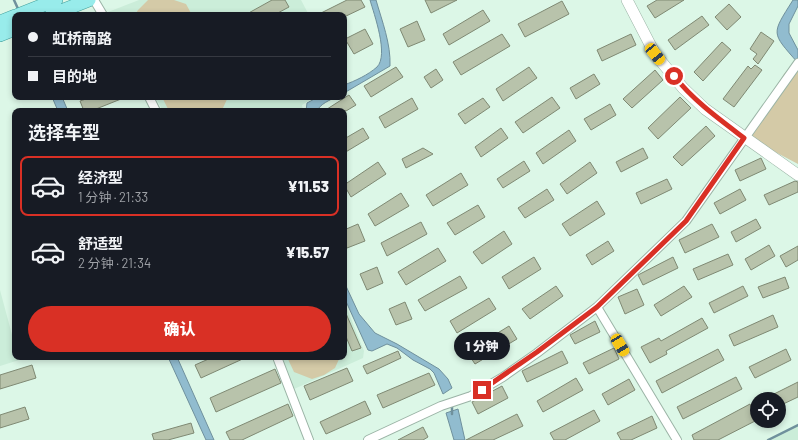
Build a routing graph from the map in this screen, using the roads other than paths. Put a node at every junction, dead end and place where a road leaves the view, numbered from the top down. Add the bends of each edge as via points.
1 (56, 0) edge
2 (89, 0) edge
3 (94, 0) edge
4 (627, 0) edge
5 (26, 12) edge
6 (59, 12) edge
7 (101, 12) edge
8 (12, 17) edge
9 (0, 22) edge
10 (12, 30) edge
11 (0, 35) edge
12 (796, 65) edge
13 (744, 138) junction
14 (798, 175) edge
15 (597, 307) junction
16 (277, 360) edge
17 (309, 440) edge
18 (368, 440) edge
19 (677, 440) edge

1 - 5 main road
2 - 6 main road
3 - 7 street
4 - 13 street via 655,54 683,88 705,110
8 - 9 main road
10 - 11 main road
12 - 13 street
13 - 14 street
13 - 15 street via 686,221
15 - 18 street via 503,377 471,396 441,406
15 - 19 street
16 - 17 street

